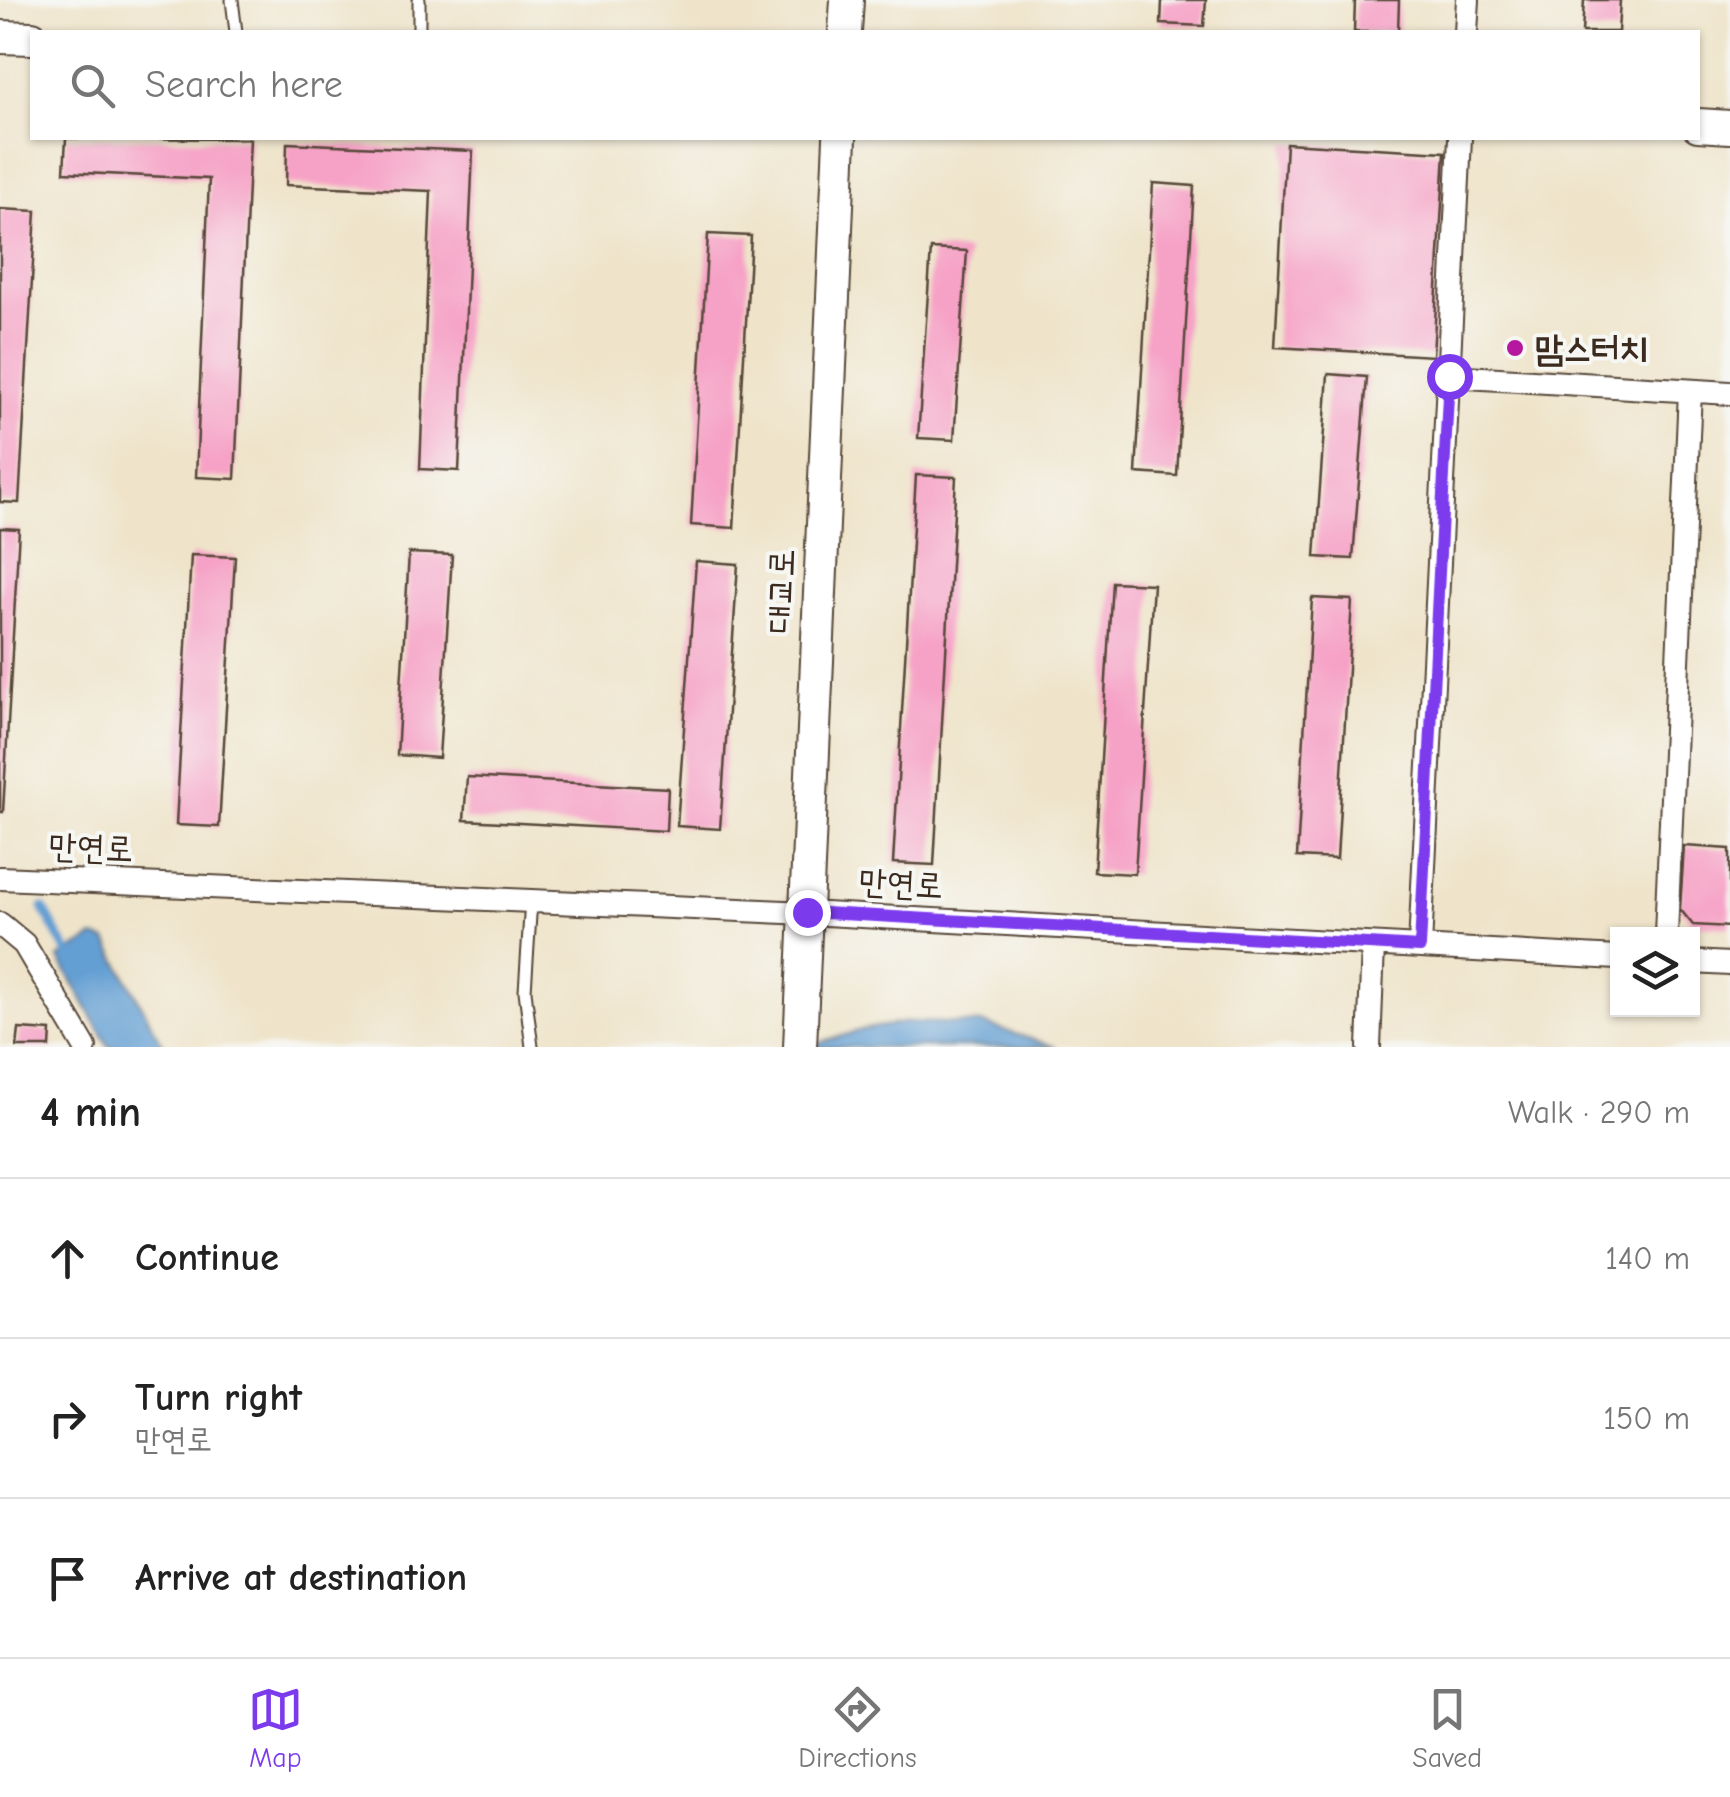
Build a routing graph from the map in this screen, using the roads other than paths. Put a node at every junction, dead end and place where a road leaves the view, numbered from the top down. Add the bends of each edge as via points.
1 (232, 0) edge
2 (419, 0) edge
3 (847, 0) edge
4 (1468, 0) edge
5 (236, 30) edge
6 (418, 30) edge
7 (845, 30) edge
8 (1466, 30) edge
9 (0, 37) edge
10 (30, 38) edge
11 (1700, 125) edge
12 (1730, 127) edge
13 (840, 140) edge
14 (1460, 140) edge
15 (1449, 376) junction
16 (1690, 391) junction
17 (1730, 393) edge
18 (0, 878) edge
19 (531, 900) junction
20 (807, 912) junction
21 (0, 924) edge
22 (1666, 927) edge
23 (1374, 946) junction
24 (1420, 947) junction
25 (1610, 958) edge
26 (1700, 962) edge
27 (1730, 964) edge
28 (800, 1040) edge
29 (83, 1046) edge
30 (532, 1047) edge
31 (1370, 1047) edge

1 - 5 lane
2 - 6 lane
3 - 7 street
4 - 8 street
9 - 10 street
11 - 12 street
13 - 20 street, 대교로
14 - 15 street
15 - 16 street
15 - 24 street
16 - 17 street
16 - 22 street
18 - 19 street, 만연로
19 - 20 street, 만연로
19 - 30 lane via 525,991
20 - 23 street, 만연로
20 - 28 street, 대교로
21 - 29 street via 24,944
23 - 24 street, 만연로
23 - 31 street
24 - 25 street, 만연로
26 - 27 street

